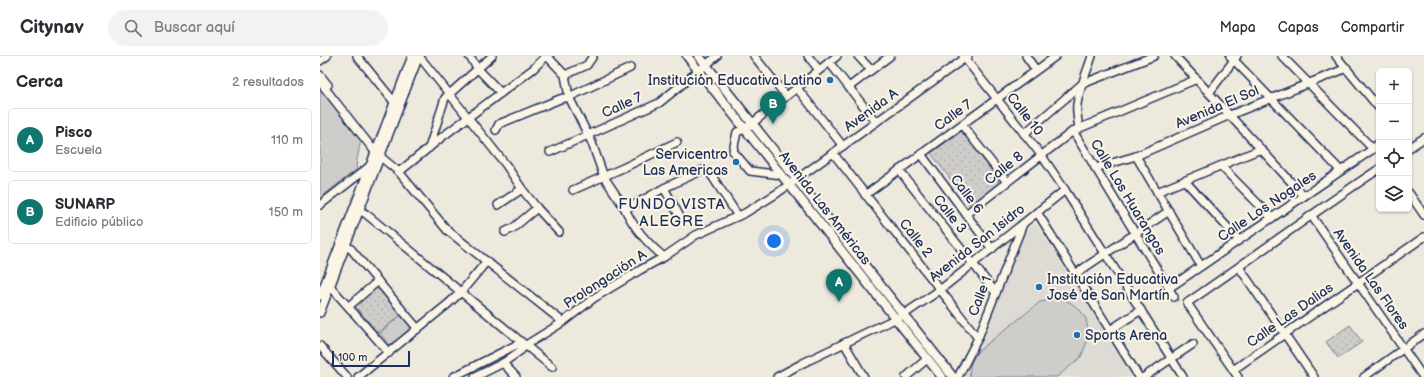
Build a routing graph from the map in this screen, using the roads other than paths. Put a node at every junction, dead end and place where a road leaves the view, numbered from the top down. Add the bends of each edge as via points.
1 (327, 56) edge
2 (357, 56) edge
3 (412, 56) edge
4 (419, 56) edge
5 (469, 56) edge
6 (492, 56) edge
7 (546, 56) edge
8 (593, 56) edge
9 (687, 56) edge
10 (699, 56) edge
11 (716, 56) edge
12 (754, 56) edge
13 (808, 56) edge
14 (837, 56) edge
15 (858, 56) edge
16 (890, 56) edge
17 (1026, 56) edge
18 (1056, 56) edge
19 (1092, 56) edge
20 (1154, 56) edge
21 (1175, 56) edge
22 (1282, 56) edge
23 (1336, 56) edge
24 (965, 57) edge
25 (1234, 57) edge
26 (320, 61) edge
27 (829, 62) junction
28 (706, 65) junction
29 (630, 68) dead end
30 (1347, 68) junction
31 (478, 69) junction
32 (699, 70) junction
33 (819, 70) junction
34 (871, 70) junction
35 (1036, 70) junction
36 (320, 75) edge
37 (565, 75) junction
38 (716, 78) junction
39 (1197, 79) junction
40 (320, 82) edge
41 (709, 83) junction
42 (1309, 83) junction
43 (1082, 84) junction
44 (849, 87) junction
45 (797, 88) junction
46 (501, 93) junction
47 (1209, 93) junction
48 (450, 94) junction
49 (786, 96) junction
50 (569, 97) junction
51 (1271, 98) junction
52 (997, 99) junction
53 (397, 104) junction
54 (737, 104) junction
55 (1376, 104) edge
56 (730, 110) junction
57 (1230, 115) junction
58 (468, 117) junction
59 (876, 122) junction
60 (752, 123) junction
61 (962, 125) junction
62 (745, 128) junction
63 (496, 130) dead end
64 (1076, 130) junction
65 (1024, 134) junction
66 (588, 135) junction
67 (1424, 138) edge
68 (677, 142) dead end
69 (843, 146) junction
70 (1376, 146) edge
71 (1412, 146) edge
72 (429, 148) junction
73 (1261, 149) junction
74 (1373, 149) junction
75 (550, 152) dead end
76 (832, 153) junction
77 (379, 154) junction
78 (921, 154) junction
79 (1042, 156) junction
80 (1136, 156) junction
81 (370, 165) junction
82 (1221, 166) junction
83 (1096, 168) junction
84 (899, 170) junction
85 (1341, 171) junction
86 (1376, 171) edge
87 (399, 172) junction
88 (357, 175) junction
89 (782, 175) junction
90 (604, 177) junction
91 (797, 179) junction
92 (1185, 181) junction
93 (365, 182) junction
94 (1007, 182) junction
95 (789, 185) junction
96 (664, 188) junction
97 (522, 189) junction
98 (573, 190) dead end
99 (1065, 190) junction
100 (1158, 192) junction
101 (865, 195) junction
102 (1304, 196) junction
103 (1412, 197) edge
104 (320, 205) edge
105 (498, 205) dead end
106 (624, 207) junction
107 (357, 208) junction
108 (537, 208) junction
109 (1169, 211) junction
110 (1037, 212) junction
111 (966, 214) junction
112 (1312, 214) junction
113 (1424, 215) edge
114 (679, 216) dead end
115 (738, 216) junction
116 (1272, 218) junction
117 (1023, 223) junction
118 (505, 232) dead end
119 (559, 232) dead end
120 (1135, 234) junction
121 (1424, 237) edge
122 (1239, 240) junction
123 (346, 246) junction
124 (992, 248) junction
125 (1105, 254) junction
126 (664, 257) junction
127 (487, 261) junction
128 (973, 264) junction
129 (1201, 266) junction
130 (1239, 268) junction
131 (1075, 274) junction
132 (378, 281) junction
133 (1360, 282) junction
134 (328, 285) junction
135 (1168, 288) junction
136 (940, 290) junction
137 (460, 292) junction
138 (996, 293) junction
139 (320, 296) edge
140 (1174, 297) dead end
141 (348, 306) junction
142 (1141, 310) junction
143 (320, 313) edge
144 (903, 315) junction
145 (895, 319) junction
146 (562, 322) junction
147 (418, 329) junction
148 (1110, 330) junction
149 (1285, 334) junction
150 (1424, 334) edge
151 (978, 338) junction
152 (844, 343) junction
153 (1193, 344) dead end
154 (526, 345) junction
155 (320, 346) edge
156 (1405, 348) junction
157 (389, 353) junction
158 (1171, 358) junction
159 (927, 359) junction
160 (503, 363) junction
161 (552, 367) dead end
162 (1233, 370) junction
163 (1424, 371) edge
164 (458, 376) edge
165 (347, 377) edge
166 (358, 377) edge
167 (475, 377) edge
168 (516, 377) edge
169 (777, 377) edge
170 (864, 377) edge
171 (906, 377) edge
172 (942, 377) edge
173 (952, 377) edge
174 (958, 377) edge
175 (1139, 377) edge
176 (1144, 377) edge
177 (1183, 377) edge
178 (1238, 377) edge
179 (1314, 377) edge
180 (1364, 377) edge
181 (1423, 377) edge

1 - 26 street
2 - 53 street
3 - 53 street
4 - 48 street
4 - 53 street
5 - 31 street
6 - 31 street
7 - 37 street
7 - 46 street
8 - 37 street via 587,65
9 - 32 main road, Avenida Las Américas
10 - 28 main road, Avenida Las Américas
11 - 28 street, Calle 7
12 - 49 street
13 - 33 street
14 - 27 street
15 - 34 street
16 - 34 street
17 - 35 street
18 - 35 street, Calle 7
19 - 43 street
20 - 43 street
21 - 39 street
22 - 42 street
23 - 30 street
24 - 52 street, Calle 10
24 - 59 street, Avenida A
25 - 47 street
25 - 51 street
27 - 33 street
27 - 44 street
28 - 32 street, Calle 7
28 - 38 main road, Avenida Las Américas
29 - 50 street
30 - 42 street, Avenida El Sol
30 - 55 street
31 - 46 street
31 - 48 street
32 - 41 main road, Avenida Las Américas
32 - 66 street, Calle 7 via 658,103
33 - 45 street
34 - 44 street
35 - 52 street, Calle 7
36 - 77 street
37 - 50 street
38 - 41 main road
38 - 54 main road, Avenida Las Américas
39 - 47 street
39 - 64 street, Calle 8
40 - 77 street
41 - 56 main road, Avenida Las Américas
42 - 51 street, Avenida El Sol
42 - 74 street
43 - 64 street via 1077,105
43 - 65 street
44 - 59 street
45 - 49 street
45 - 69 street
46 - 58 street
47 - 57 street
48 - 58 street
48 - 72 street via 446,98
49 - 60 street
50 - 63 street via 500,124
50 - 66 street
51 - 57 street, Avenida El Sol
51 - 85 street
52 - 61 street, Calle 7
52 - 65 street, Calle 10
53 - 77 street
54 - 56 main road
54 - 60 main road, Avenida Las Américas
56 - 62 main road, Avenida Las Américas
57 - 73 street
57 - 80 street, Avenida El Sol
58 - 72 street
58 - 97 street
59 - 69 street, Avenida A
60 - 62 street
60 - 91 main road, Avenida Las Américas
61 - 78 street, Calle 7
61 - 94 street
62 - 89 main road, Avenida Las Américas
62 - 89 street via 737,132 734,153 752,172
64 - 79 street, Calle 8
64 - 83 street, Calle Los Huarangos
65 - 79 street, Calle 10
66 - 75 street, Calle 7
66 - 90 street
67 - 71 street
68 - 90 street
69 - 76 street, Avenida A
70 - 74 street, Calle Los Nogales
72 - 87 street
73 - 82 street
73 - 102 street
74 - 85 street, Calle Los Nogales
76 - 91 street, Avenida A
76 - 101 street, Calle 2
77 - 81 street
77 - 87 street
77 - 107 street
78 - 84 street, Calle 7
78 - 111 street, Calle 6
79 - 94 street, Calle 8
79 - 99 street, Calle 10
80 - 83 street, Avenida El Sol
80 - 100 street
81 - 88 street
81 - 93 street
82 - 92 street
82 - 116 street
83 - 120 street, Calle Los Huarangos
84 - 101 street, Calle 7
84 - 128 street, Calle 3
85 - 102 street, Calle Los Nogales
86 - 112 street
87 - 127 street via 447,230
88 - 93 street via 362,175
88 - 104 street
89 - 95 main road, Avenida Las Américas
90 - 98 street
90 - 106 street
91 - 95 street, Avenida A
91 - 144 main road, Avenida Las Américas
92 - 100 street
92 - 122 street
93 - 107 street
94 - 111 street, Calle 8
95 - 115 street, Avenida A
95 - 145 main road, Avenida Las Américas
96 - 106 street via 630,207
96 - 114 street
96 - 115 street via 699,171 707,171
97 - 105 street
97 - 108 street
99 - 110 street, Avenida San Isidro
99 - 125 street, Calle 10
100 - 109 street
101 - 136 street, Calle 2
102 - 116 street, Calle Los Nogales
103 - 113 street
106 - 126 street via 639,232
107 - 123 street
107 - 134 street
107 - 137 street
108 - 118 street
108 - 119 street
109 - 120 street
109 - 129 street
110 - 117 street, Avenida San Isidro
110 - 131 street
111 - 124 street, Calle 6
112 - 130 street
112 - 133 street, Avenida Las Flores
115 - 126 street, Prolongación A via 696,235
116 - 122 street, Calle Los Nogales
117 - 124 street, Avenida San Isidro
117 - 138 street, Calle 1
120 - 125 street
120 - 135 street, Calle Los Huarangos
121 - 133 street, Calle Las Dalias
122 - 129 street, Calle Los Nogales
123 - 132 street
123 - 134 street
124 - 128 street, Avenida San Isidro
125 - 131 street
125 - 142 street, Calle 10
126 - 146 street, Prolongación A via 617,283
127 - 137 street
127 - 146 street
128 - 136 street, Avenida San Isidro
128 - 138 street, Calle 3
129 - 135 street, Calle Los Nogales
130 - 149 street
130 - 162 street via 1187,303
131 - 148 street
132 - 141 street
132 - 147 street
133 - 149 street, Calle Las Dalias
133 - 156 street, Avenida Las Flores
134 - 139 street
134 - 141 street
134 - 143 street
135 - 140 street, Calle Los Huarangos
136 - 144 street, Avenida San Isidro
136 - 151 street, Calle 2
137 - 147 street
137 - 154 street
138 - 151 street, Calle 1
141 - 157 street
142 - 148 street
142 - 158 street, Calle 10
144 - 145 street, Avenida San Isidro
144 - 173 main road, Avenida Las Américas
145 - 152 street
145 - 159 main road, Avenida Las Américas
146 - 154 street, Prolongación A
147 - 157 street
148 - 175 street
149 - 162 street, Calle Las Dalias
149 - 179 street
150 - 156 street
151 - 174 street, Calle 1
152 - 169 street
152 - 170 street
153 - 158 street
154 - 160 street, Prolongación A
154 - 161 street
154 - 164 street, Prolongación A via 516,345
155 - 165 street
156 - 163 street, Avenida Las Flores
156 - 180 street
156 - 181 street, Avenida Las Flores
157 - 166 street
158 - 176 street
158 - 177 street, Calle 10
159 - 171 street
159 - 172 main road, Avenida Las Américas
160 - 167 street, Prolongación A
160 - 168 street
162 - 178 street

